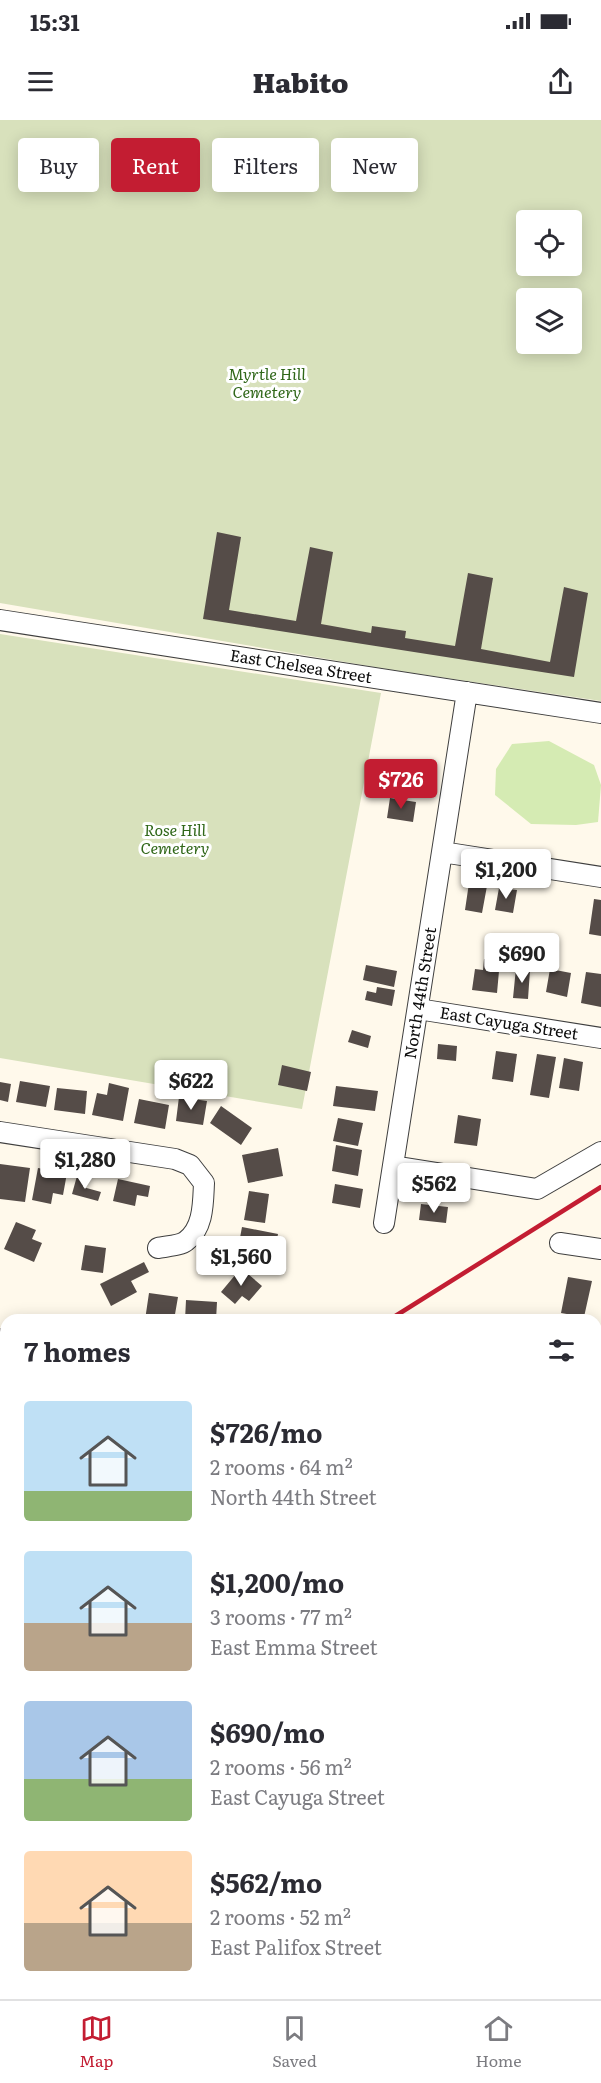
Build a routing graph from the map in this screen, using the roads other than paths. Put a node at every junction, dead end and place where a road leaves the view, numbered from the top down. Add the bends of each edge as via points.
1 (0, 620) edge
2 (467, 692) junction
3 (601, 713) edge
4 (442, 852) junction
5 (601, 877) edge
6 (418, 1009) junction
7 (601, 1038) edge
8 (0, 1132) edge
9 (601, 1152) edge
10 (393, 1166) junction
11 (384, 1223) dead end
12 (560, 1243) dead end
13 (158, 1248) dead end
14 (601, 1249) edge

1 - 2 street, East Chelsea Street
2 - 3 street, East Chelsea Street
2 - 4 street, North 44th Street
4 - 5 street
4 - 6 street, North 44th Street
6 - 7 street, East Cayuga Street
6 - 10 street, North 44th Street
8 - 13 street via 174,1159 190,1165 204,1183 198,1227 185,1242
9 - 10 street via 537,1189
10 - 11 street, North 44th Street
12 - 14 street

